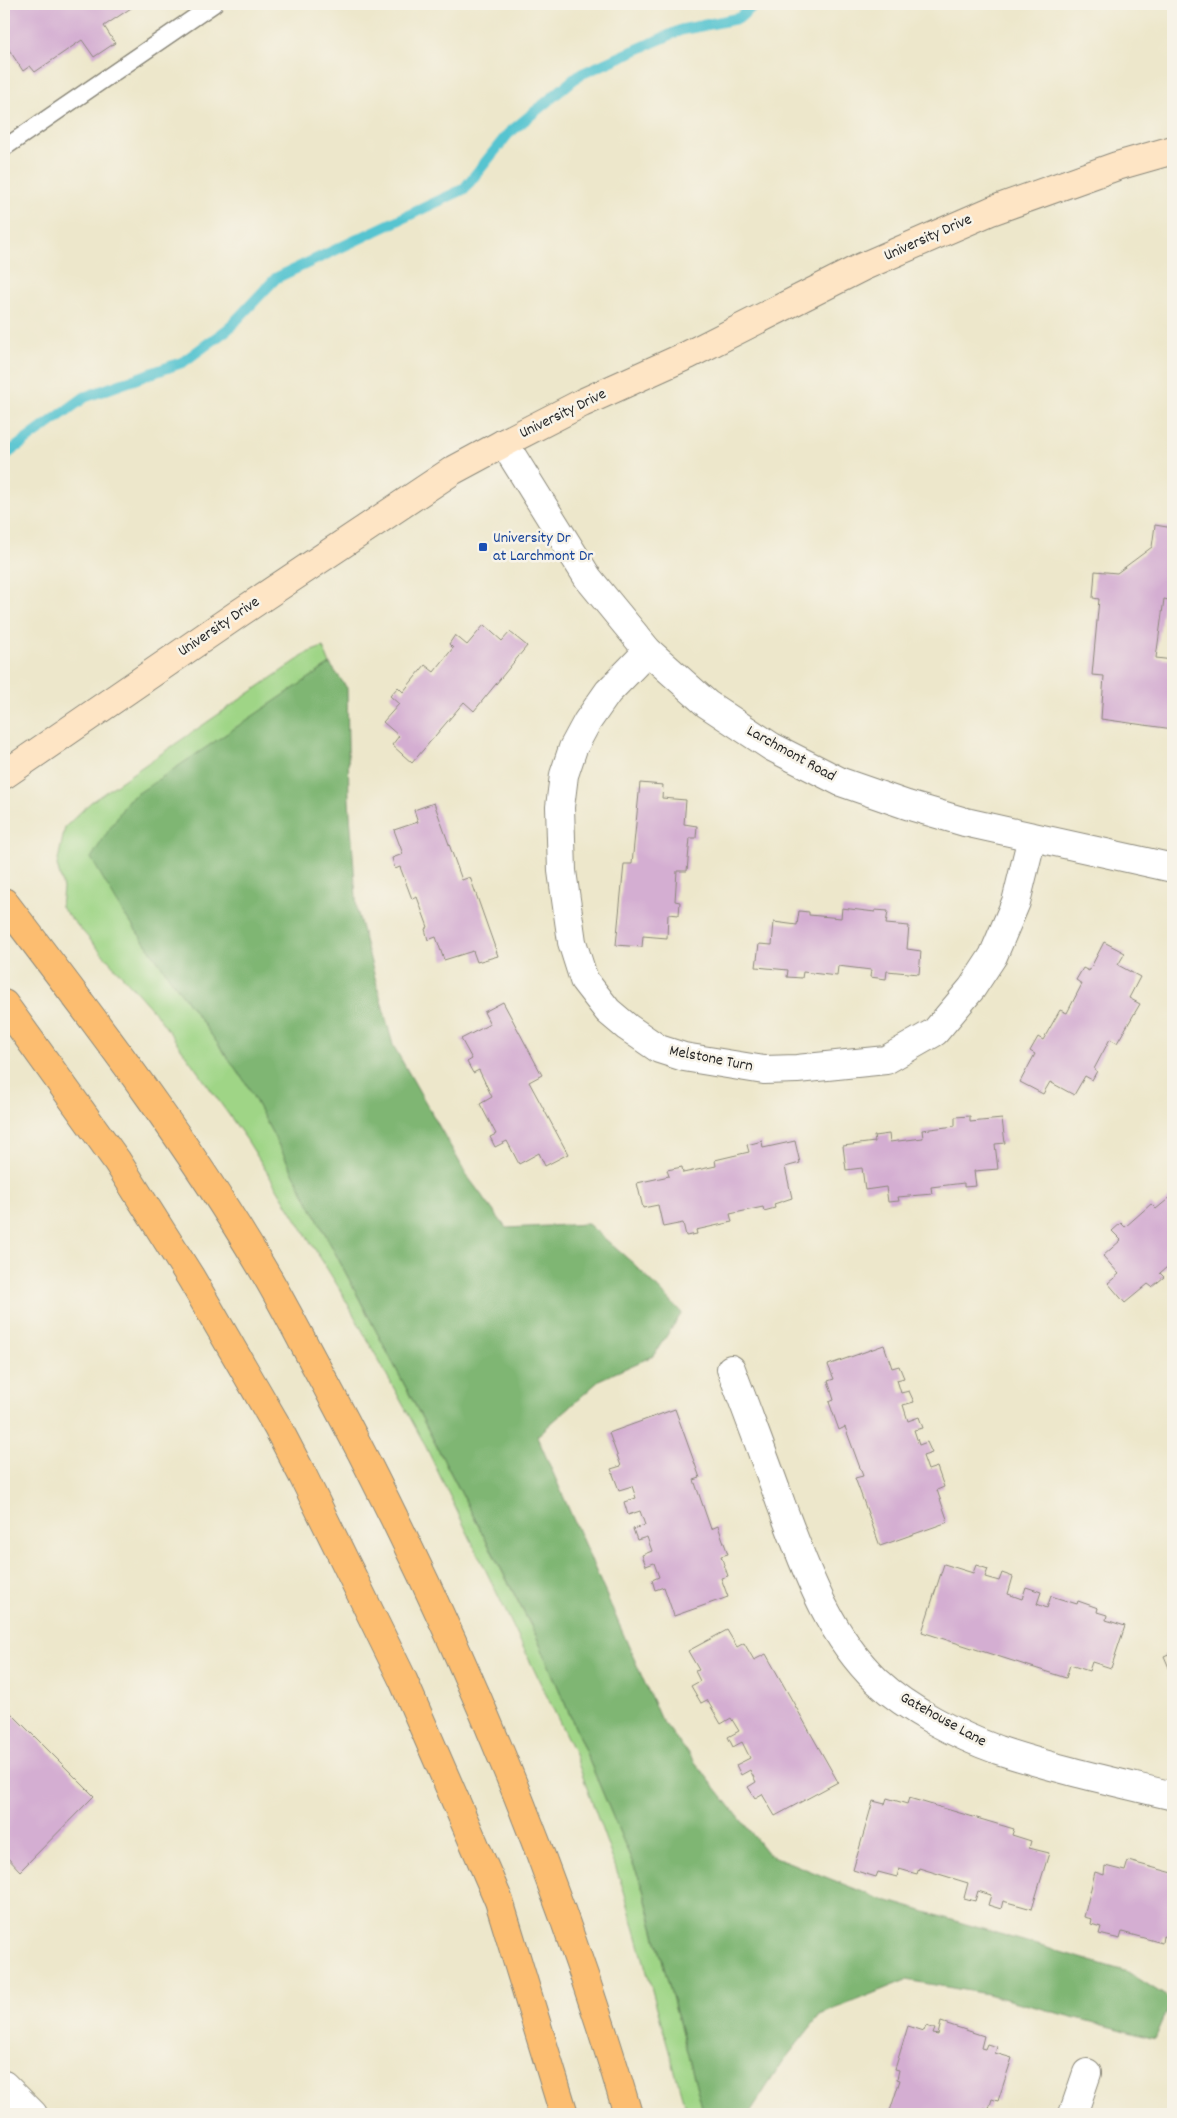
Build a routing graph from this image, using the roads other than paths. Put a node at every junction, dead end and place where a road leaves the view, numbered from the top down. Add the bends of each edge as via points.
1 (214, 4) edge
2 (4, 148) edge
3 (1173, 150) edge
4 (504, 443) junction
5 (648, 651) junction
6 (4, 775) edge
7 (1032, 836) junction
8 (1173, 868) edge
9 (4, 902) edge
10 (4, 1004) edge
11 (732, 1369) dead end
12 (1173, 1796) edge
13 (1087, 2073) dead end
14 (4, 2085) edge
15 (33, 2114) edge
16 (564, 2114) edge
17 (628, 2114) edge
18 (1073, 2114) edge

1 - 2 lane
3 - 4 main road, University Drive via 1117,166 990,211 862,267
4 - 5 street, Larchmont Road via 588,578
4 - 6 main road, University Drive via 436,482
5 - 7 street, Larchmont Road via 715,709 772,747 841,782 965,822
5 - 7 street, Melstone Turn via 608,692 587,722 564,774 560,807 562,871 572,942 584,980 608,1011 659,1049 684,1057 764,1070 886,1060 935,1032 972,988 993,956 1016,902
7 - 8 street, Larchmont Road
9 - 17 highway via 199,1167 263,1269 391,1510 501,1751 558,1901
10 - 16 highway via 117,1161 191,1278 303,1476 403,1680 498,1901
11 - 12 street, Gatehouse Lane via 810,1581 853,1655 878,1682 913,1708 998,1750
13 - 18 street
14 - 15 street

